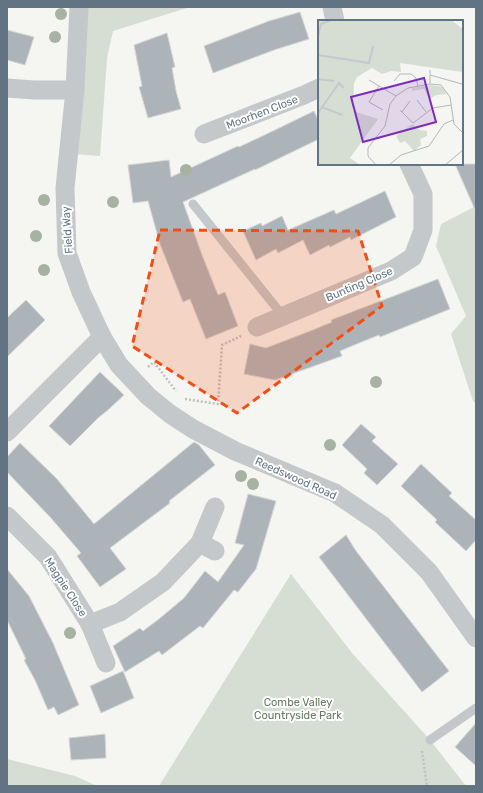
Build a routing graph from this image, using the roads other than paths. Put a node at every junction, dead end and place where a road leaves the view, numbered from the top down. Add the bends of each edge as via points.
1 (79, 7) edge
2 (332, 7) edge
3 (335, 20) edge
4 (7, 88) edge
5 (318, 88) edge
6 (75, 90) junction
7 (204, 134) dead end
8 (409, 165) edge
9 (193, 204) dead end
10 (283, 316) junction
11 (257, 327) road end
12 (102, 337) junction
13 (7, 432) edge
14 (215, 508) dead end
15 (7, 516) edge
16 (90, 624) junction
17 (476, 638) edge
18 (106, 663) dead end
19 (476, 708) edge
20 (430, 740) road end

1 - 6 street, Field Way
2 - 3 street
4 - 6 street
5 - 7 street, Moorhen Close
6 - 12 street, Field Way via 64,188 67,253 81,292
8 - 10 street, Bunting Close via 423,194 423,230 413,257 391,271
9 - 10 lane
10 - 11 street, Bunting Close
12 - 13 street
12 - 17 street, Reedswood Road via 119,365 148,396 170,414 234,451 335,493 382,525 429,572
14 - 16 street, Magpie Close via 207,547 120,612
15 - 16 street, Magpie Close via 48,557
16 - 18 street, Magpie Close
19 - 20 lane

